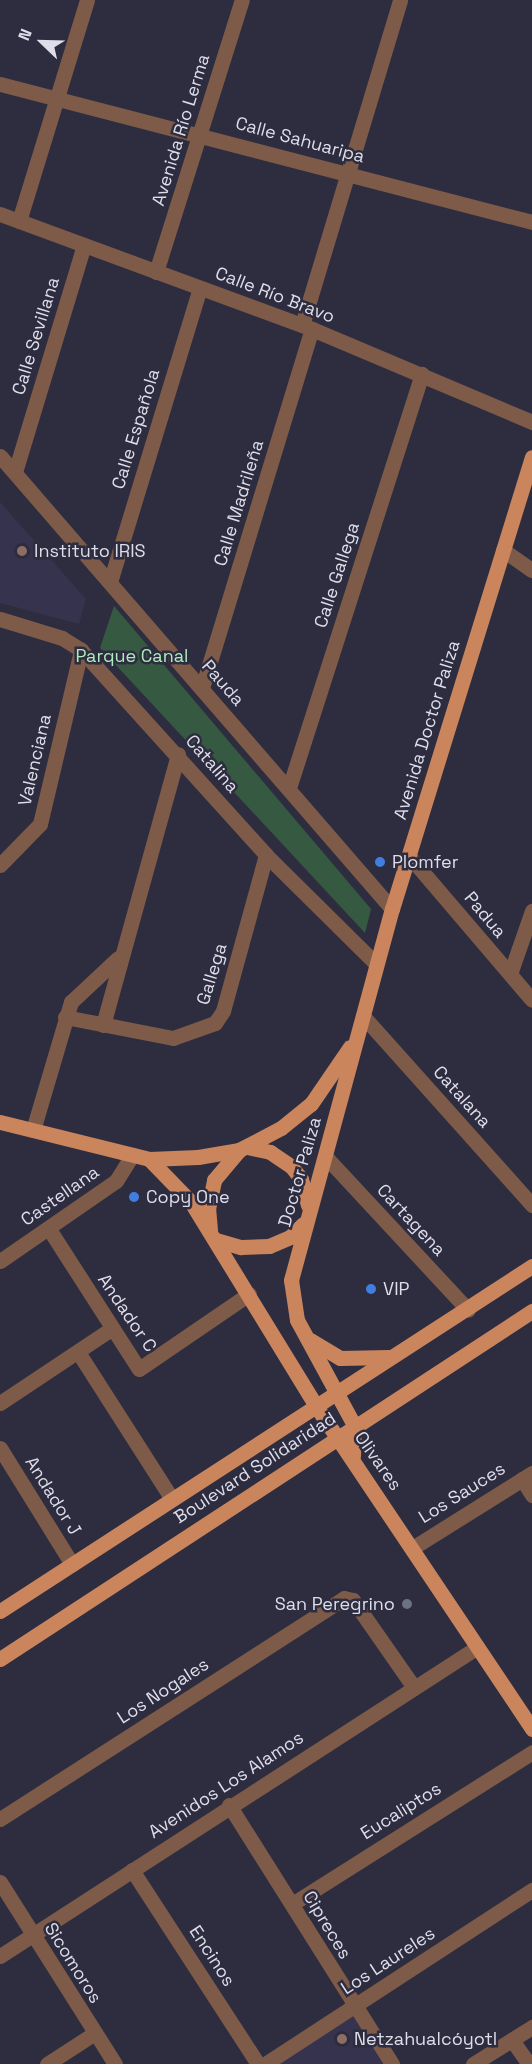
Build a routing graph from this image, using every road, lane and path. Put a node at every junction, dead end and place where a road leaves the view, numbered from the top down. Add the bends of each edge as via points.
1 (87, 0) edge
2 (242, 0) edge
3 (400, 0) edge
4 (0, 84) edge
5 (57, 96) junction
6 (202, 134) junction
7 (348, 173) junction
8 (0, 214) edge
9 (19, 221) junction
10 (532, 222) edge
11 (84, 245) junction
12 (156, 272) junction
13 (200, 288) junction
14 (307, 327) junction
15 (422, 374) junction
16 (532, 422) edge
17 (0, 456) edge
18 (532, 457) edge
19 (15, 472) junction
20 (503, 550) junction
21 (532, 570) edge
22 (110, 582) junction
23 (0, 618) edge
24 (81, 650) junction
25 (202, 688) junction
26 (178, 754) junction
27 (289, 788) junction
28 (266, 855) junction
29 (409, 856) junction
30 (0, 865) edge
31 (392, 909) junction
32 (532, 911) edge
33 (121, 955) junction
34 (376, 964) junction
35 (510, 974) junction
36 (532, 999) edge
37 (363, 1016) junction
38 (65, 1017) junction
39 (103, 1025) junction
40 (359, 1032) junction
41 (0, 1122) edge
42 (33, 1130) junction
43 (243, 1148) junction
44 (132, 1155) junction
45 (325, 1156) junction
46 (149, 1159) junction
47 (532, 1205) edge
48 (307, 1215) junction
49 (49, 1228) junction
50 (213, 1236) junction
51 (0, 1261) edge
52 (532, 1266) edge
53 (249, 1294) junction
54 (468, 1310) junction
55 (532, 1311) edge
56 (111, 1329) junction
57 (307, 1338) junction
58 (78, 1352) junction
59 (391, 1357) junction
60 (337, 1393) junction
61 (0, 1402) edge
62 (316, 1406) junction
63 (354, 1425) junction
64 (337, 1437) junction
65 (0, 1448) edge
66 (353, 1456) junction
67 (527, 1476) edge
68 (532, 1495) edge
69 (172, 1499) junction
70 (414, 1547) junction
71 (72, 1564) junction
72 (0, 1611) edge
73 (476, 1648) junction
74 (0, 1659) edge
75 (413, 1686) junction
76 (532, 1729) edge
77 (532, 1752) edge
78 (229, 1805) junction
79 (0, 1819) edge
80 (132, 1870) junction
81 (0, 1882) edge
82 (532, 1890) edge
83 (292, 1904) junction
84 (33, 1936) junction
85 (0, 1956) edge
86 (354, 2007) junction
87 (532, 2027) edge
88 (95, 2033) junction
89 (512, 2040) junction
90 (47, 2064) edge
91 (115, 2064) edge
92 (258, 2064) edge
93 (265, 2064) edge
94 (392, 2064) edge
95 (474, 2064) edge
96 (529, 2064) edge

1 - 5 street
2 - 6 street, Avenida Río Lerma
3 - 7 street, Calle Madrileña
4 - 5 street, Calle Sahuaripa
5 - 6 street, Calle Sahuaripa
5 - 9 street
6 - 7 street, Calle Sahuaripa
6 - 12 street, Avenida Río Lerma
7 - 10 street, Calle Sahuaripa
7 - 14 street, Calle Madrileña
8 - 9 street, Calle Río Bravo
9 - 11 street, Calle Río Bravo
11 - 12 street, Calle Río Bravo
11 - 19 street, Calle Sevillana
12 - 13 street, Calle Río Bravo
13 - 14 street, Calle Río Bravo
13 - 22 street, Calle Española
14 - 15 street, Calle Río Bravo
14 - 25 street, Calle Madrileña
15 - 16 street, Calle Río Bravo
15 - 27 street, Calle Gallega
17 - 19 street, Pauda
18 - 20 main road, Avenida Doctor Paliza
19 - 22 street, Pauda
20 - 21 street
20 - 29 main road, Avenida Doctor Paliza
22 - 25 street, Pauda
23 - 24 street, Catalina via 62,638
24 - 26 street, Catalina
24 - 30 street, Valenciana via 40,824
25 - 27 street, Pauda
26 - 28 street, Catalina
26 - 33 street
27 - 31 street, Pauda
28 - 34 street, Catalina
28 - 39 street, Gallega via 223,1011 215,1023 181,1038
29 - 31 main road, Avenida Doctor Paliza
29 - 35 street, Padua
31 - 34 main road, Avenida Doctor Paliza
32 - 35 street
33 - 38 street via 75,996
33 - 39 street
34 - 37 main road, Avenida Doctor Paliza
35 - 36 street, Padua
37 - 40 main road, Doctor Paliza
37 - 47 street, Catalana
38 - 39 street, Gallega
38 - 42 street
40 - 43 main road, Olivares via 311,1104 281,1128
40 - 45 main road, Doctor Paliza
41 - 42 main road, Olivares
42 - 44 main road, Olivares
43 - 46 main road, Olivares via 198,1157
43 - 48 main road via 270,1152 291,1166 301,1179
43 - 50 main road via 214,1180 208,1209
44 - 46 main road, Olivares
44 - 49 street, Castellana via 116,1181
45 - 48 main road, Doctor Paliza
45 - 54 street, Cartagena
46 - 50 main road, Olivares via 179,1187
48 - 50 main road via 290,1237 269,1246 242,1247
48 - 57 main road, Doctor Paliza via 290,1289 297,1320
49 - 51 street, Castellana
49 - 56 street, Andador C
50 - 53 main road, Olivares
52 - 54 main road, Boulevard Solidaridad
53 - 56 street, Andador C via 139,1369
53 - 62 main road, Olivares
54 - 59 main road, Boulevard Solidaridad
55 - 63 main road, Boulevard Solidaridad
56 - 58 street
57 - 59 main road via 340,1358
57 - 60 main road, Doctor Paliza
58 - 61 street
58 - 69 street
59 - 60 main road, Boulevard Solidaridad
60 - 62 main road, Boulevard Solidaridad
60 - 63 main road, Doctor Paliza
62 - 64 main road, Olivares
62 - 69 main road, Boulevard Solidaridad
63 - 64 main road, Boulevard Solidaridad
63 - 66 main road
64 - 66 main road, Olivares
64 - 74 main road, Boulevard Solidaridad
65 - 71 street, Andador J
66 - 70 main road, Olivares
67 - 68 street
67 - 70 street, Los Sauces
69 - 71 main road, Boulevard Solidaridad
70 - 73 main road, Olivares
71 - 72 main road, Boulevard Solidaridad
73 - 75 street, Avenidos Los Alamos
73 - 76 main road, Olivares
75 - 78 street, Avenidos Los Alamos
75 - 79 street, Los Nogales via 348,1597
77 - 83 street, Eucaliptos
78 - 80 street, Avenidos Los Alamos
78 - 83 street, Cipreces
80 - 84 street, Avenidos Los Alamos
80 - 92 street, Encinos
81 - 84 street, Sicomoros
82 - 86 street, Los Laureles
83 - 86 street, Cipreces
84 - 85 street, Avenidos Los Alamos
84 - 88 street, Sicomoros
86 - 93 street, Los Laureles
86 - 94 street, Cipreces
87 - 89 street
88 - 90 street
88 - 91 street, Sicomoros
89 - 95 street
89 - 96 street

